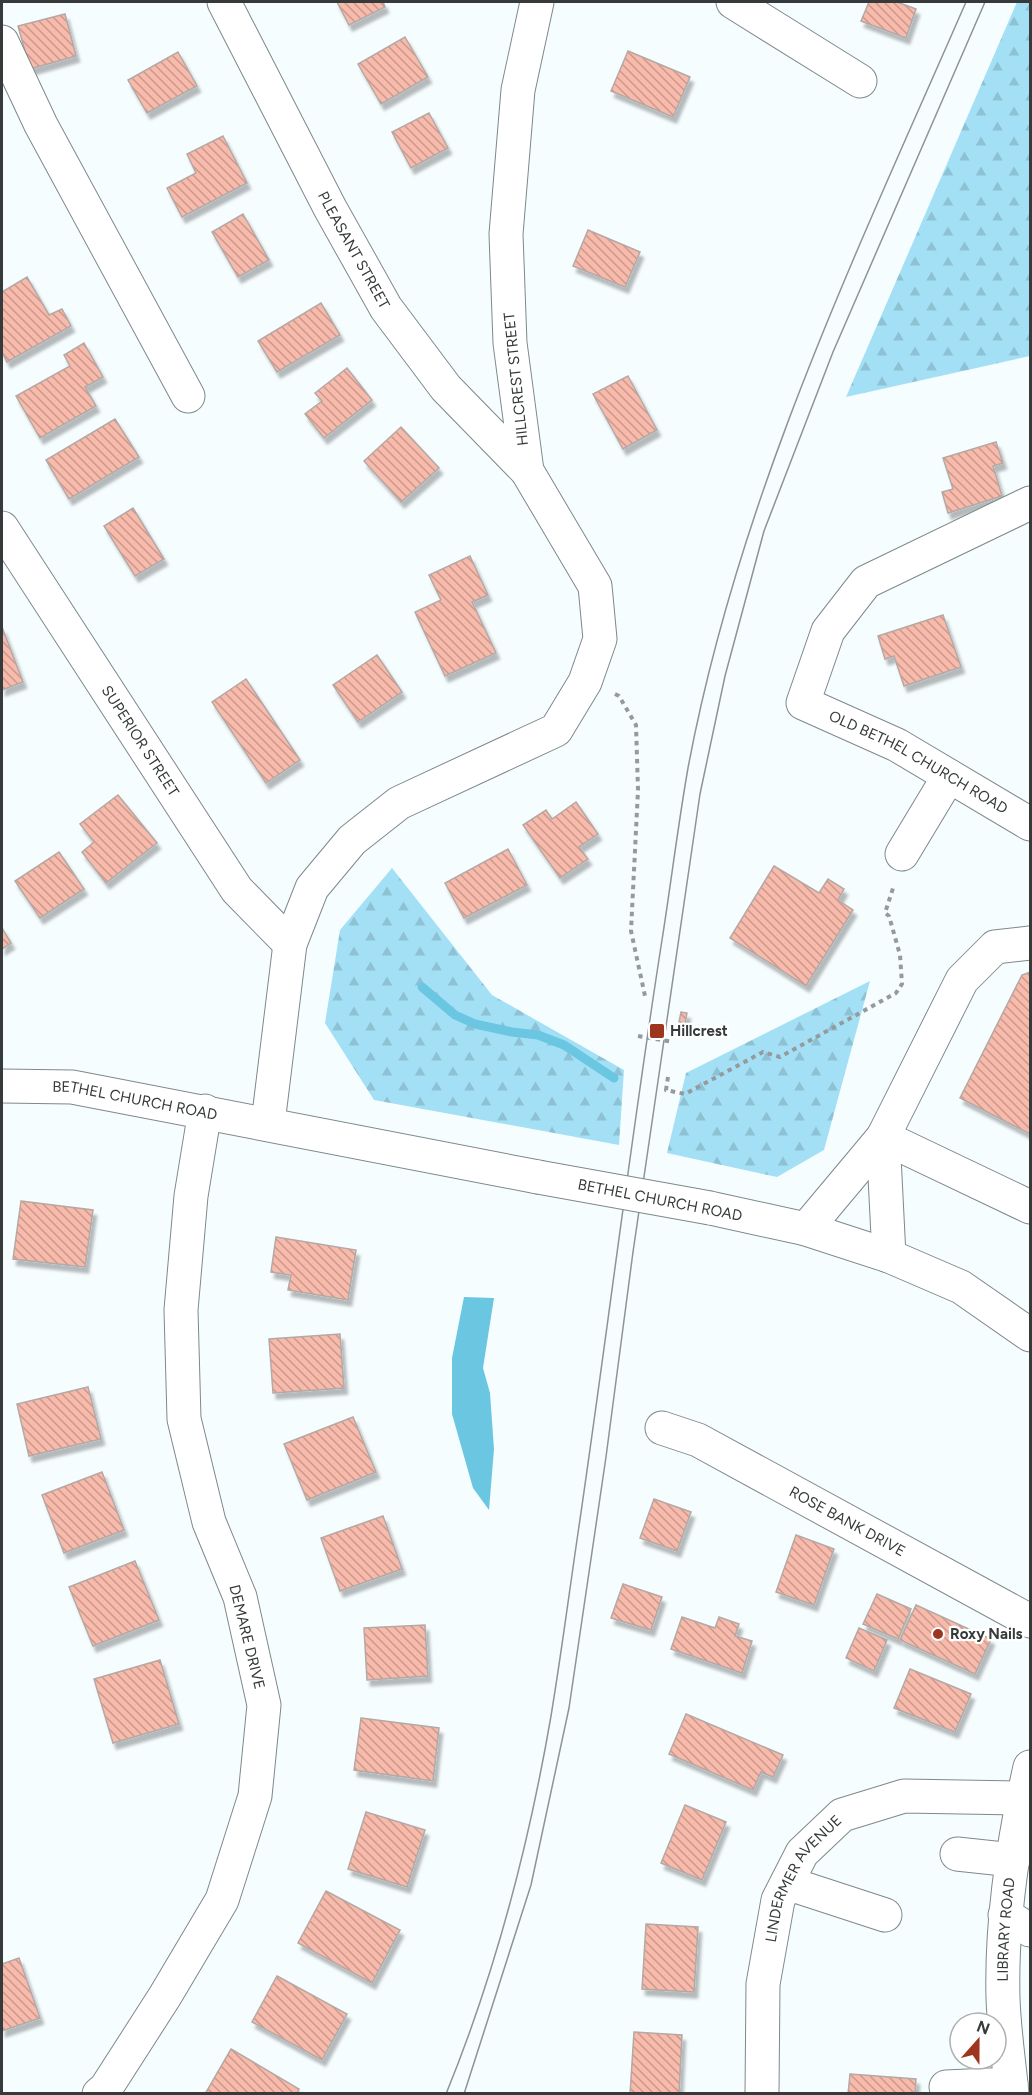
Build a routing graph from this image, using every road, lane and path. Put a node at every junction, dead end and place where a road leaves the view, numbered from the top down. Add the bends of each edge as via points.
1 (224, 2) edge
2 (537, 2) edge
3 (733, 2) edge
4 (2, 42) edge
5 (860, 81) dead end
6 (188, 396) dead end
7 (527, 471) junction
8 (1030, 502) edge
9 (2, 528) edge
10 (585, 682) junction
11 (949, 776) junction
12 (1030, 824) edge
13 (902, 854) joint
14 (1030, 943) edge
15 (290, 944) junction
16 (645, 996) dead end
17 (638, 1036) dead end
18 (673, 1042) dead end
19 (668, 1077) dead end
20 (2, 1086) edge
21 (205, 1111) junction
22 (268, 1123) junction
23 (884, 1137) junction
24 (1030, 1207) edge
25 (806, 1229) junction
26 (889, 1256) junction
27 (1030, 1335) edge
28 (662, 1428) dead end
29 (1030, 1621) edge
30 (1030, 1767) edge
31 (1023, 1798) junction
32 (957, 1854) dead end
33 (1013, 1860) junction
34 (787, 1883) junction
35 (885, 1915) dead end
36 (1018, 1923) edge
37 (946, 2087) dead end
38 (1011, 2089) edge
39 (99, 2094) edge
40 (762, 2094) edge

1 - 7 street, PLEASANT STREET via 386,308 446,388
2 - 7 street, HILLCREST STREET via 518,90 506,234 510,343
3 - 5 street
4 - 6 street via 41,125
7 - 10 street, HILLCREST STREET via 594,586 600,639
8 - 11 street, OLD BETHEL CHURCH ROAD via 866,582 828,631 803,703 897,745
9 - 15 street, SUPERIOR STREET via 237,890
10 - 15 street, HILLCREST STREET via 556,730 399,803 352,840 312,888
10 - 16 path via 619,696 636,725 638,790 631,931
11 - 12 street, OLD BETHEL CHURCH ROAD
11 - 13 street
13 - 19 path via 885,913 890,916 900,955 902,984 896,993 780,1057 763,1052 685,1094 666,1090
14 - 23 street via 995,947 962,980
15 - 22 street
17 - 18 path
20 - 21 street, BETHEL CHURCH ROAD via 72,1087
21 - 22 street, BETHEL CHURCH ROAD
21 - 39 street, DEMARE DRIVE via 191,1196 181,1310 184,1419 209,1522 240,1598 264,1705 255,1796 222,1900 165,1996
22 - 25 street, BETHEL CHURCH ROAD, bridge
23 - 24 street
23 - 25 street
23 - 26 street
25 - 26 street, BETHEL CHURCH ROAD
26 - 27 street, BETHEL CHURCH ROAD via 961,1287
28 - 29 street, ROSE BANK DRIVE via 698,1440
30 - 31 street, LIBRARY ROAD
31 - 33 street, LIBRARY ROAD
31 - 34 street, LINDERMER AVENUE via 904,1796 842,1815 802,1853
32 - 33 street
33 - 36 street, LIBRARY ROAD
34 - 35 street
34 - 40 street, LINDERMER AVENUE via 778,1900 763,1984
36 - 38 street, LIBRARY ROAD via 1003,1999
37 - 38 street

